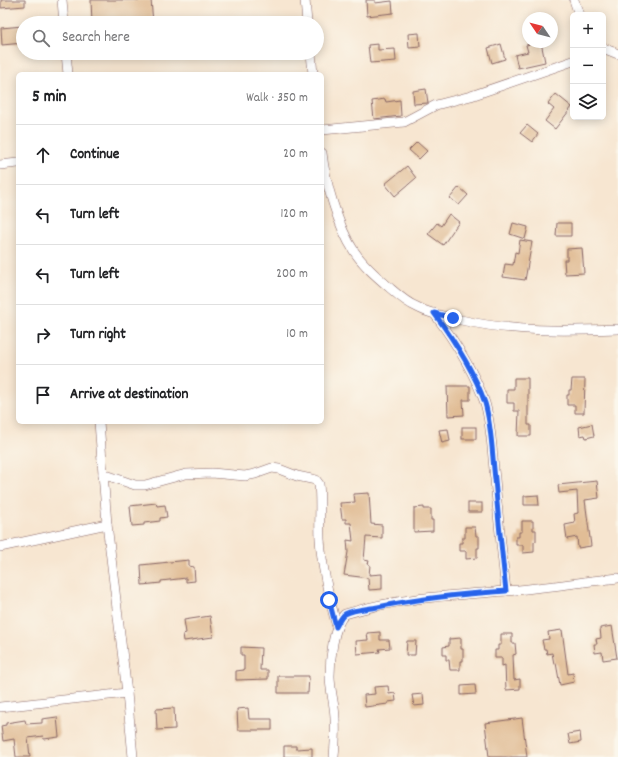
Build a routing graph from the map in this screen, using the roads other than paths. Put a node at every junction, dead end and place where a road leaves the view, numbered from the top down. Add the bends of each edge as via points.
1 (62, 0) edge
2 (305, 0) edge
3 (574, 0) edge
4 (577, 12) edge
5 (63, 16) edge
6 (306, 16) edge
7 (606, 49) edge
8 (618, 54) edge
9 (67, 60) edge
10 (312, 60) edge
11 (570, 62) edge
12 (68, 72) edge
13 (313, 72) edge
14 (324, 130) edge
15 (16, 163) edge
16 (0, 165) edge
17 (324, 169) edge
18 (434, 313) junction
19 (618, 329) edge
20 (99, 424) edge
21 (103, 474) junction
22 (107, 524) junction
23 (0, 547) edge
24 (618, 578) edge
25 (506, 591) junction
26 (336, 627) junction
27 (127, 694) junction
28 (0, 707) edge
29 (133, 757) edge
30 (334, 757) edge

1 - 5 street
2 - 6 street
3 - 4 street
7 - 8 street
9 - 12 street
10 - 13 street
11 - 14 street via 436,106 404,122
15 - 16 street
17 - 18 street via 338,219 353,250 366,266 403,299
18 - 19 street via 486,326 528,330
18 - 25 street via 463,357 479,387 485,405
20 - 21 street
21 - 22 street
21 - 26 street via 135,485 145,485 186,474 245,476 272,468 316,480 319,484 323,566
22 - 23 street
22 - 27 street
24 - 25 street
25 - 26 street via 457,594 354,611 345,614
26 - 30 street via 330,677 335,720
27 - 28 street
27 - 29 street

